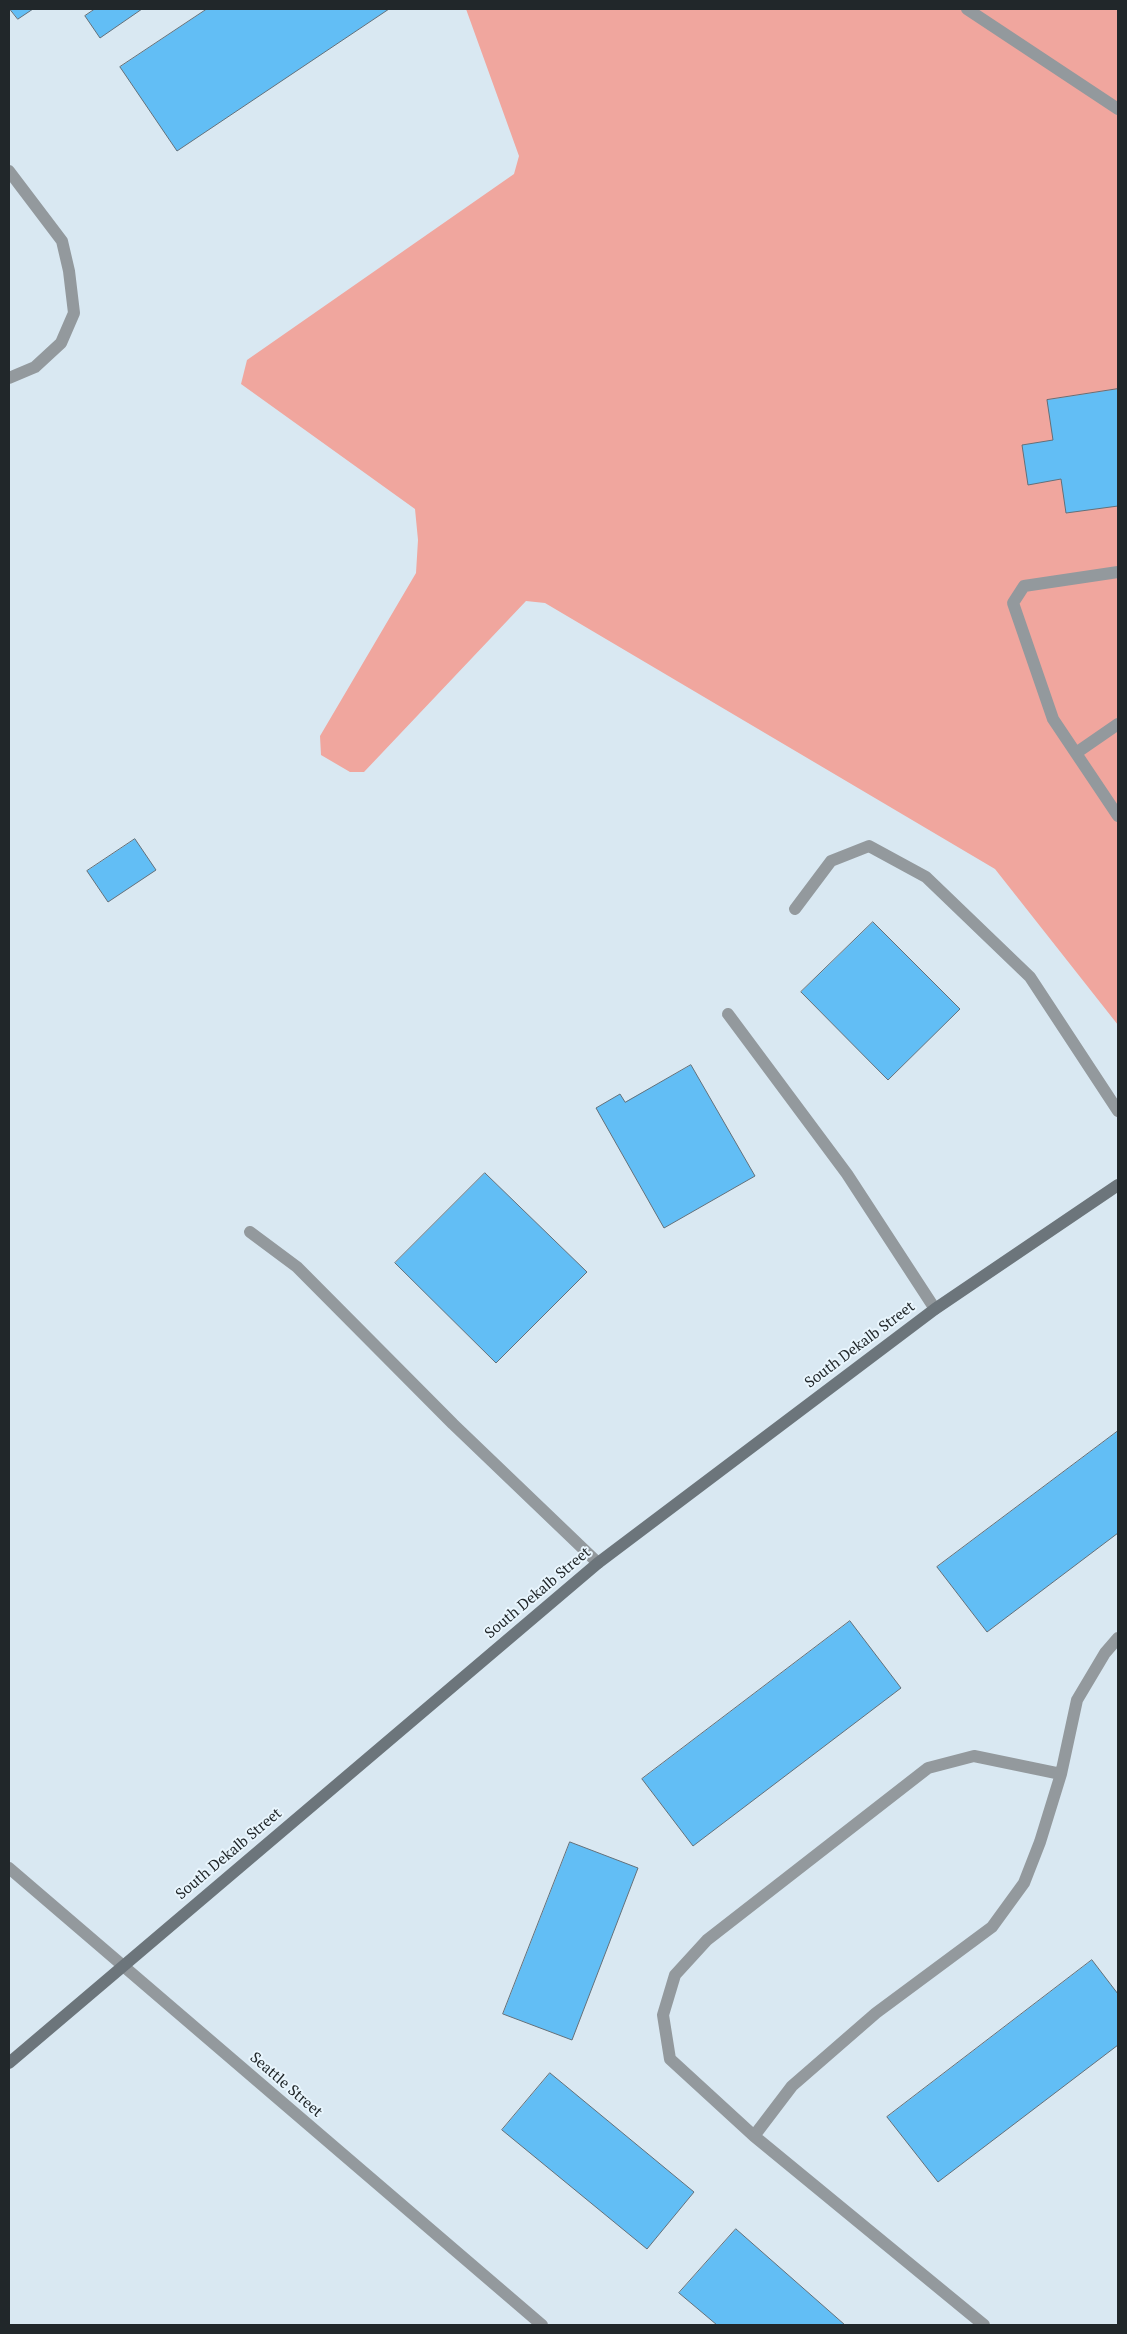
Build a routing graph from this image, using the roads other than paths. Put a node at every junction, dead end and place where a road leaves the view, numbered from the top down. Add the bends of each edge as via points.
1 (967, 9) edge
2 (1118, 109) edge
3 (9, 171) edge
4 (9, 378) edge
5 (1118, 572) edge
6 (1118, 724) edge
7 (1076, 753) junction
8 (1118, 816) edge
9 (795, 909) dead end
10 (728, 1014) dead end
11 (1118, 1110) edge
12 (1118, 1185) edge
13 (250, 1232) dead end
14 (935, 1309) junction
15 (598, 1563) junction
16 (1118, 1638) edge
17 (1061, 1774) junction
18 (9, 1868) edge
19 (122, 1966) junction
20 (9, 2063) edge
21 (754, 2136) junction
22 (542, 2325) edge
23 (984, 2325) edge

1 - 2 street
3 - 4 street via 62,241 74,313 61,343 34,367
5 - 7 street via 1024,586 1013,603 1053,720
6 - 7 street
7 - 8 street
9 - 11 street via 831,861 869,846 926,877 1030,976
10 - 14 street via 847,1174
12 - 14 main road, South Dekalb Street
13 - 15 street via 297,1267 453,1424
14 - 15 main road, South Dekalb Street
15 - 19 main road, South Dekalb Street
16 - 17 street via 1104,1652 1077,1700
17 - 21 street via 1024,1883 992,1927 876,2014 792,2086
17 - 21 street via 974,1756 928,1768 707,1940 675,1975 663,2015 670,2059
18 - 19 street, Seattle Street
19 - 20 main road, South Dekalb Street
19 - 22 street, Seattle Street
21 - 23 street

